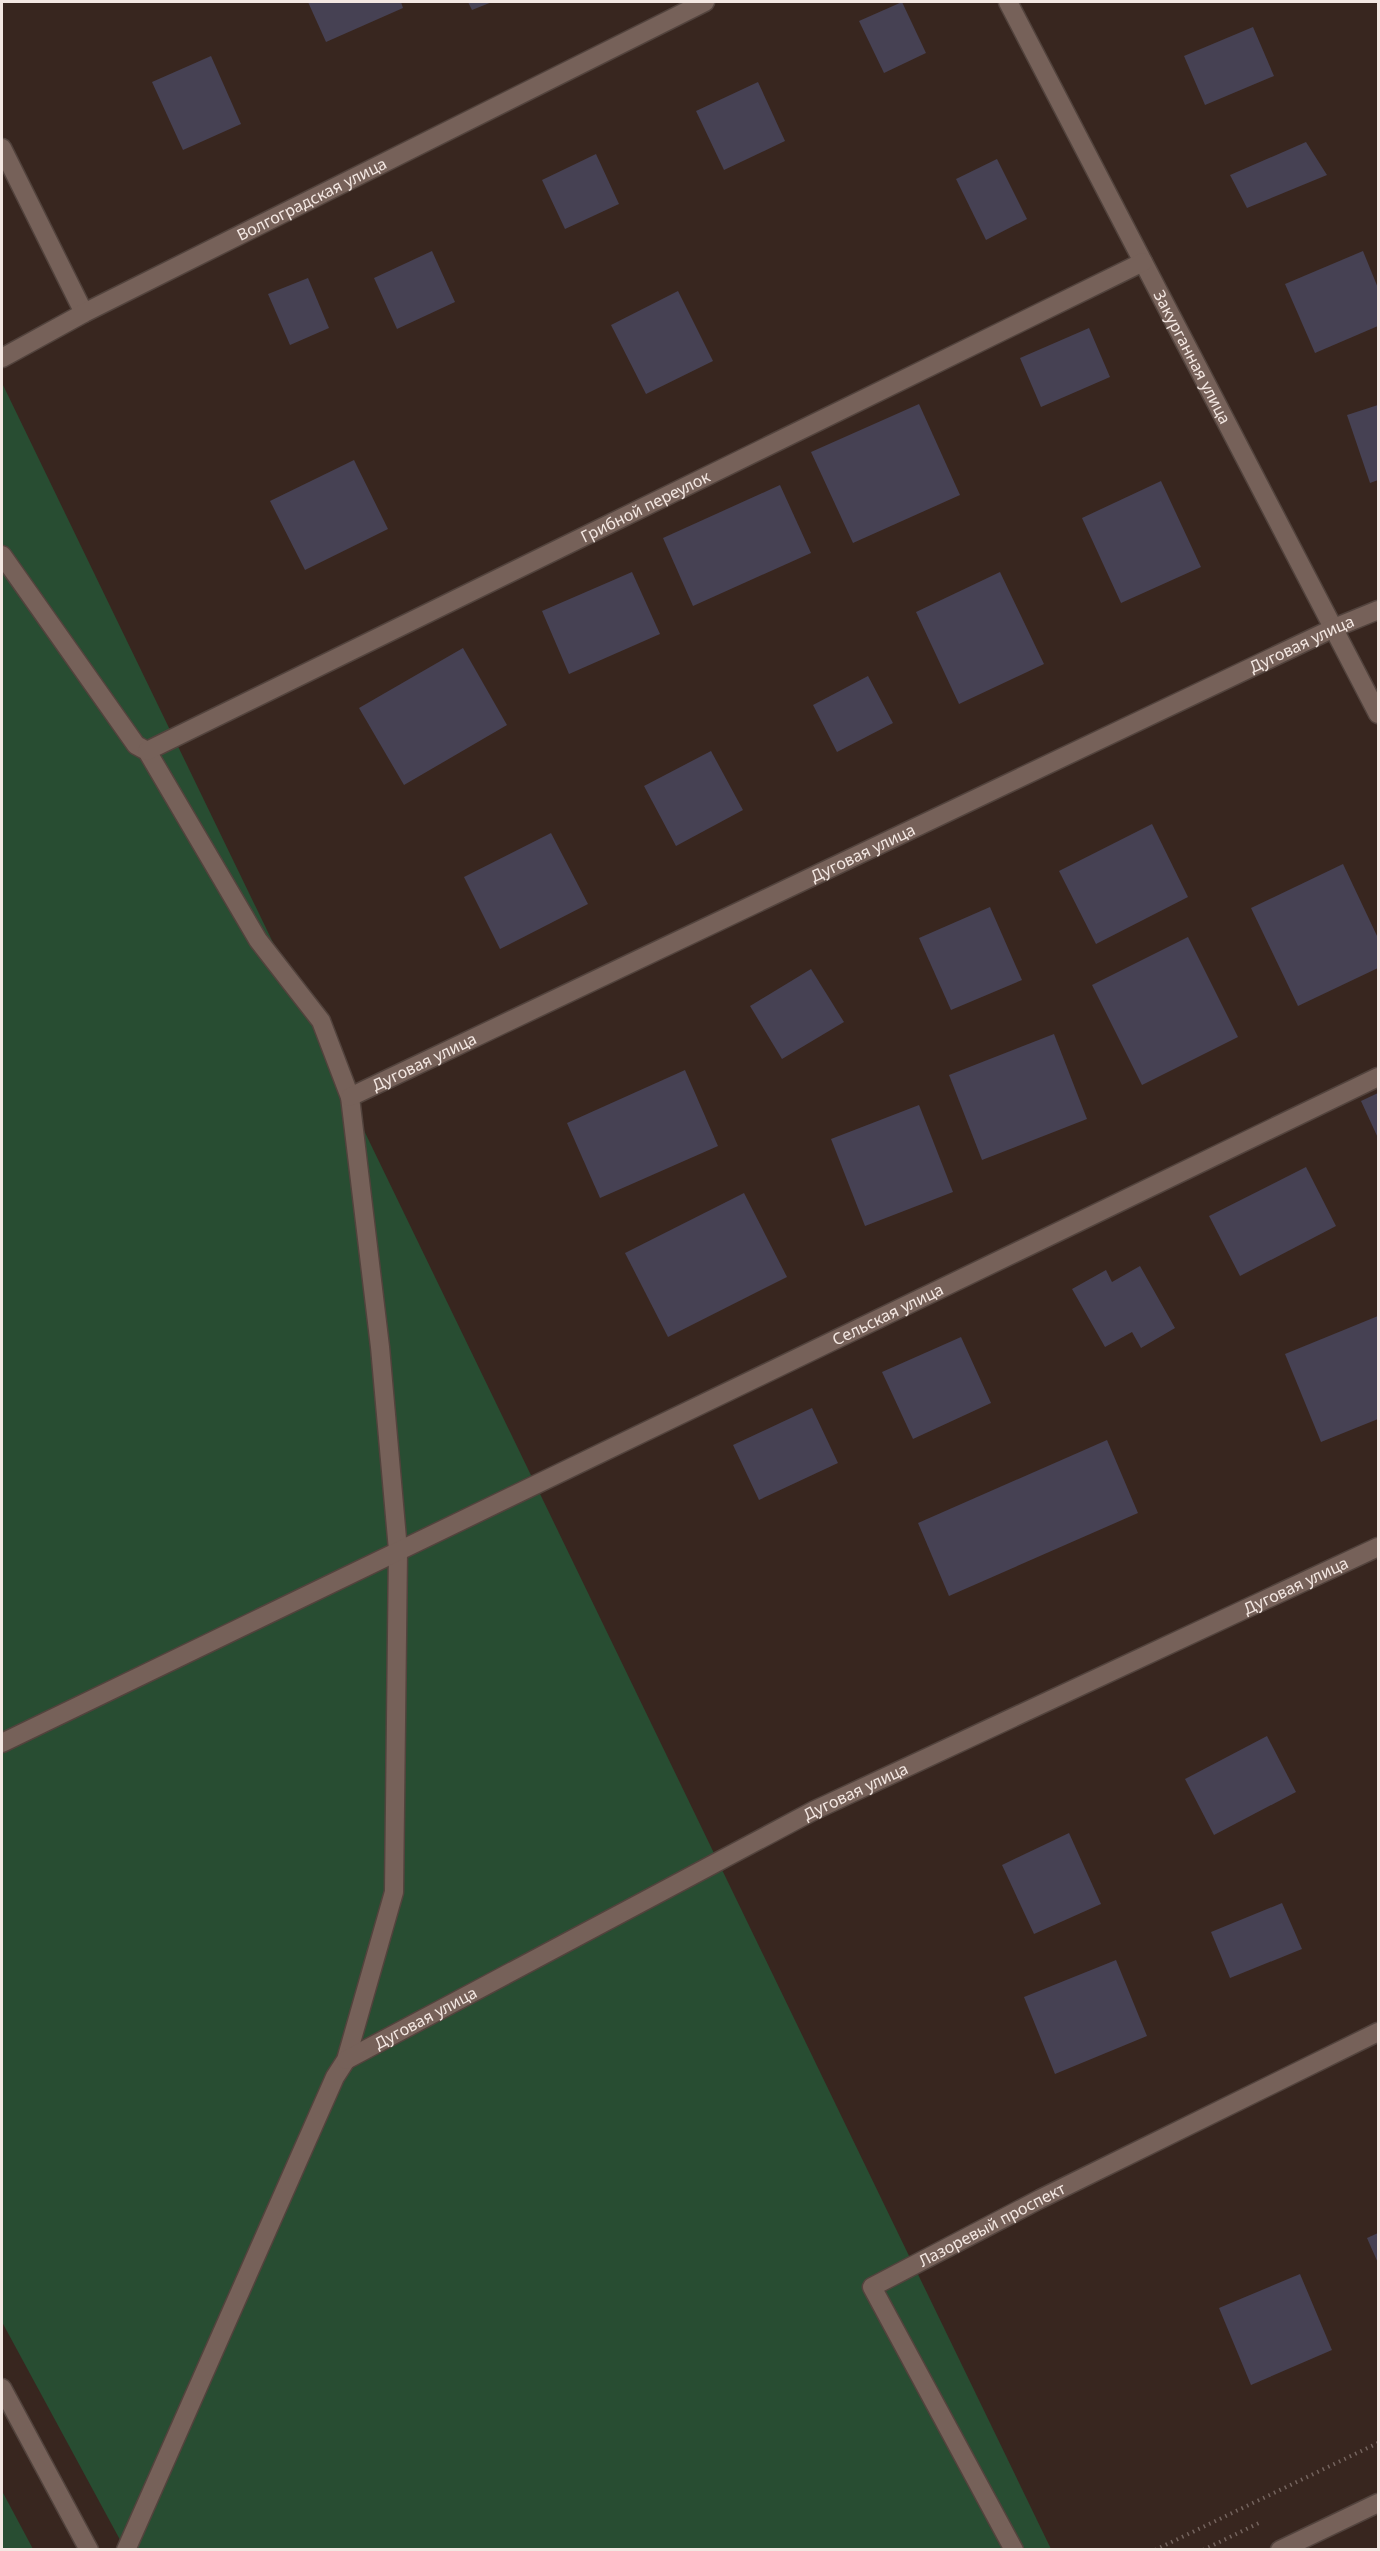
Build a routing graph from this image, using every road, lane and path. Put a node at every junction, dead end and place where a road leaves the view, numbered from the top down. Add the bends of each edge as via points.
1 (705, 2) edge
2 (1008, 2) edge
3 (2, 148) edge
4 (1143, 262) junction
5 (84, 313) junction
6 (2, 358) edge
7 (2, 555) edge
8 (1378, 610) edge
9 (1334, 628) junction
10 (1378, 714) edge
11 (147, 751) junction
12 (1378, 1077) edge
13 (350, 1097) junction
14 (1378, 1547) edge
15 (398, 1550) junction
16 (2, 1743) edge
17 (1378, 2032) edge
18 (346, 2060) junction
19 (2, 2388) edge
20 (1378, 2443) edge
21 (1378, 2503) edge
22 (89, 2550) edge
23 (126, 2550) edge
24 (1014, 2550) edge
25 (1155, 2550) edge
26 (1280, 2550) edge

1 - 5 street, Волгоградская улица
2 - 4 street, Закурганная улица
3 - 5 street
4 - 9 street, Закурганная улица
4 - 11 street, Грибной переулок
5 - 6 street, Волгоградская улица
7 - 11 street via 136,745
8 - 9 street, Дуговая улица
9 - 10 street, Закурганная улица
9 - 13 street, Дуговая улица
11 - 13 street via 258,940 321,1021
12 - 15 street, Сельская улица
13 - 15 street via 380,1347
14 - 18 street, Дуговая улица via 813,1810
15 - 16 street, Сельская улица
15 - 18 street via 394,1892
17 - 24 street, Лазоревый проспект via 872,2287
18 - 23 street via 335,2077
19 - 22 street
20 - 25 path
21 - 26 street

